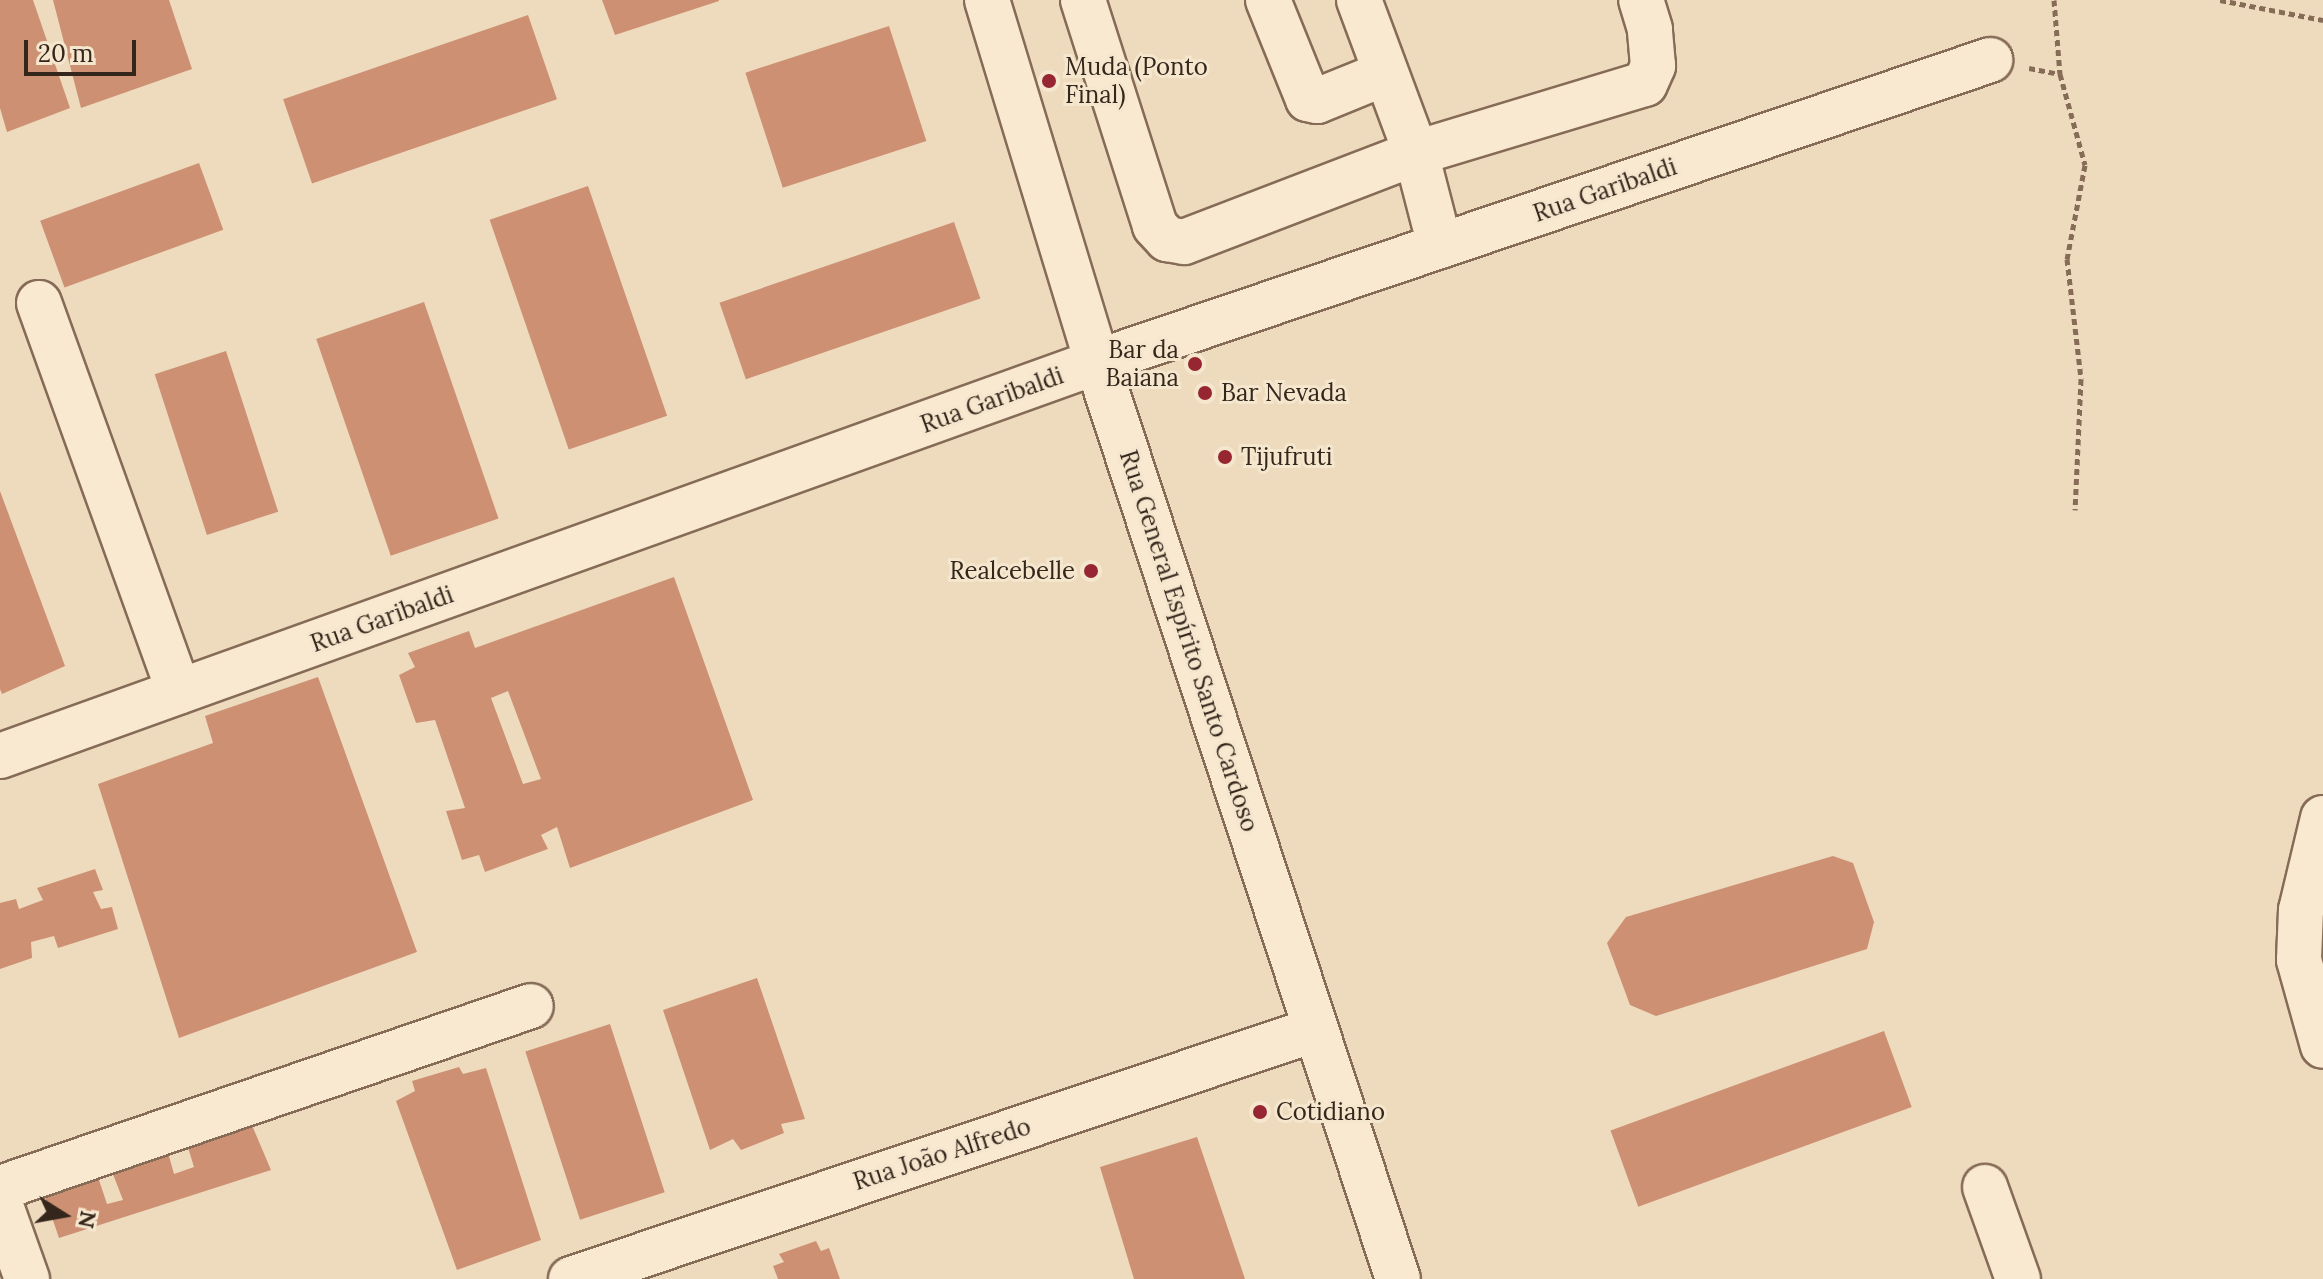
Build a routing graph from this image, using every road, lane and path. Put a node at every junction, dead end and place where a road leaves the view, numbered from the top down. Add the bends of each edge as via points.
1 (987, 0) edge
2 (1083, 0) edge
3 (1268, 0) edge
4 (1359, 0) edge
5 (1641, 0) edge
6 (2054, 0) edge
7 (2220, 0) edge
8 (2323, 20) edge
9 (1990, 60) dead end
10 (1386, 73) junction
11 (1416, 153) junction
12 (1440, 246) junction
13 (39, 303) dead end
14 (1097, 362) junction
15 (2075, 510) dead end
16 (179, 692) junction
17 (0, 756) edge
18 (2323, 818) edge
19 (531, 1006) dead end
20 (1314, 1030) junction
21 (2323, 1046) edge
22 (1985, 1187) dead end
23 (0, 1188) edge
24 (0, 1203) edge
25 (27, 1279) edge
26 (571, 1279) edge
27 (1398, 1279) edge
28 (2018, 1279) edge

1 - 14 street, Rua General Espírito Santo Cardoso
2 - 11 street via 1155,226 1167,239 1184,242
3 - 10 street via 1308,99 1317,101
4 - 10 street
5 - 11 street via 1653,66 1645,84
6 - 15 path via 2060,74 2085,165 2067,259 2081,379
7 - 8 path
9 - 12 street, Rua Garibaldi
10 - 11 street
11 - 12 street
12 - 14 street, Rua Garibaldi
13 - 16 street
14 - 16 street, Rua Garibaldi
14 - 20 street, Rua General Espírito Santo Cardoso
16 - 17 street, Rua Garibaldi
18 - 21 street via 2301,910 2299,960
19 - 23 street
20 - 26 street, Rua João Alfredo
20 - 27 street, Rua General Espírito Santo Cardoso
22 - 28 street
24 - 25 street

